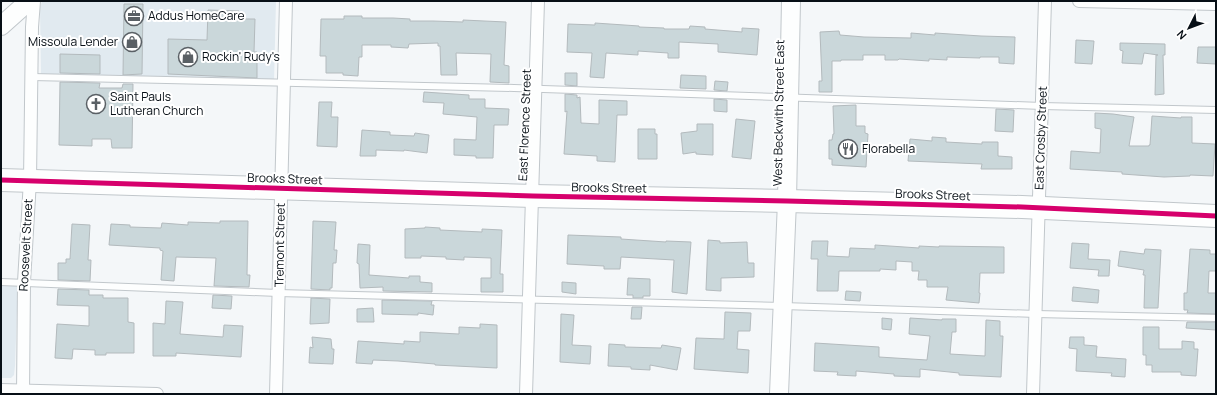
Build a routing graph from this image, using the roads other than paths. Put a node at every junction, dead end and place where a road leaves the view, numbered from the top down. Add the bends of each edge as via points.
1 (29, 1) edge
2 (34, 1) edge
3 (286, 1) edge
4 (538, 1) edge
5 (792, 1) edge
6 (1044, 1) edge
7 (1079, 1) edge
8 (1216, 4) edge
9 (1, 26) edge
10 (32, 77) junction
11 (284, 82) junction
12 (536, 89) junction
13 (790, 97) junction
14 (1042, 106) junction
15 (1216, 110) edge
16 (1, 180) edge
17 (30, 180) junction
18 (281, 189) junction
19 (533, 196) junction
20 (787, 201) junction
21 (1039, 208) junction
22 (1216, 216) edge
23 (1, 282) edge
24 (24, 282) junction
25 (278, 293) junction
26 (529, 300) junction
27 (783, 306) junction
28 (1036, 314) junction
29 (1216, 318) edge
30 (1, 390) edge
31 (23, 393) edge
32 (156, 394) edge
33 (276, 394) edge
34 (526, 394) edge
35 (779, 394) edge
36 (1033, 394) edge

1 - 9 street
2 - 10 street, Roosevelt Street
3 - 11 street, Tremont Street
4 - 12 street, East Florence Street
5 - 13 street, West Beckwith Street East
6 - 14 street, East Crosby Street
7 - 8 street
10 - 11 lane
10 - 17 street, Roosevelt Street
11 - 12 lane
11 - 18 street, Tremont Street
12 - 13 lane
12 - 19 street, East Florence Street
13 - 14 lane
13 - 20 street, West Beckwith Street East
14 - 15 lane
14 - 21 street, East Crosby Street
16 - 17 highway, Brooks Street
17 - 18 highway, Brooks Street
17 - 24 street, Roosevelt Street
18 - 19 highway, Brooks Street
18 - 25 street, Tremont Street
19 - 20 highway, Brooks Street
19 - 26 street, East Florence Street
20 - 21 highway, Brooks Street
20 - 27 street, West Beckwith Street East
21 - 22 highway, Brooks Street
21 - 28 street, East Crosby Street
23 - 24 lane
24 - 25 lane
24 - 31 street, Roosevelt Street
25 - 26 lane
25 - 33 street, Tremont Street
26 - 27 lane
26 - 34 street, East Florence Street
27 - 28 lane
27 - 35 street, West Beckwith Street East
28 - 29 lane
28 - 36 street, East Crosby Street
30 - 31 street
31 - 32 street

